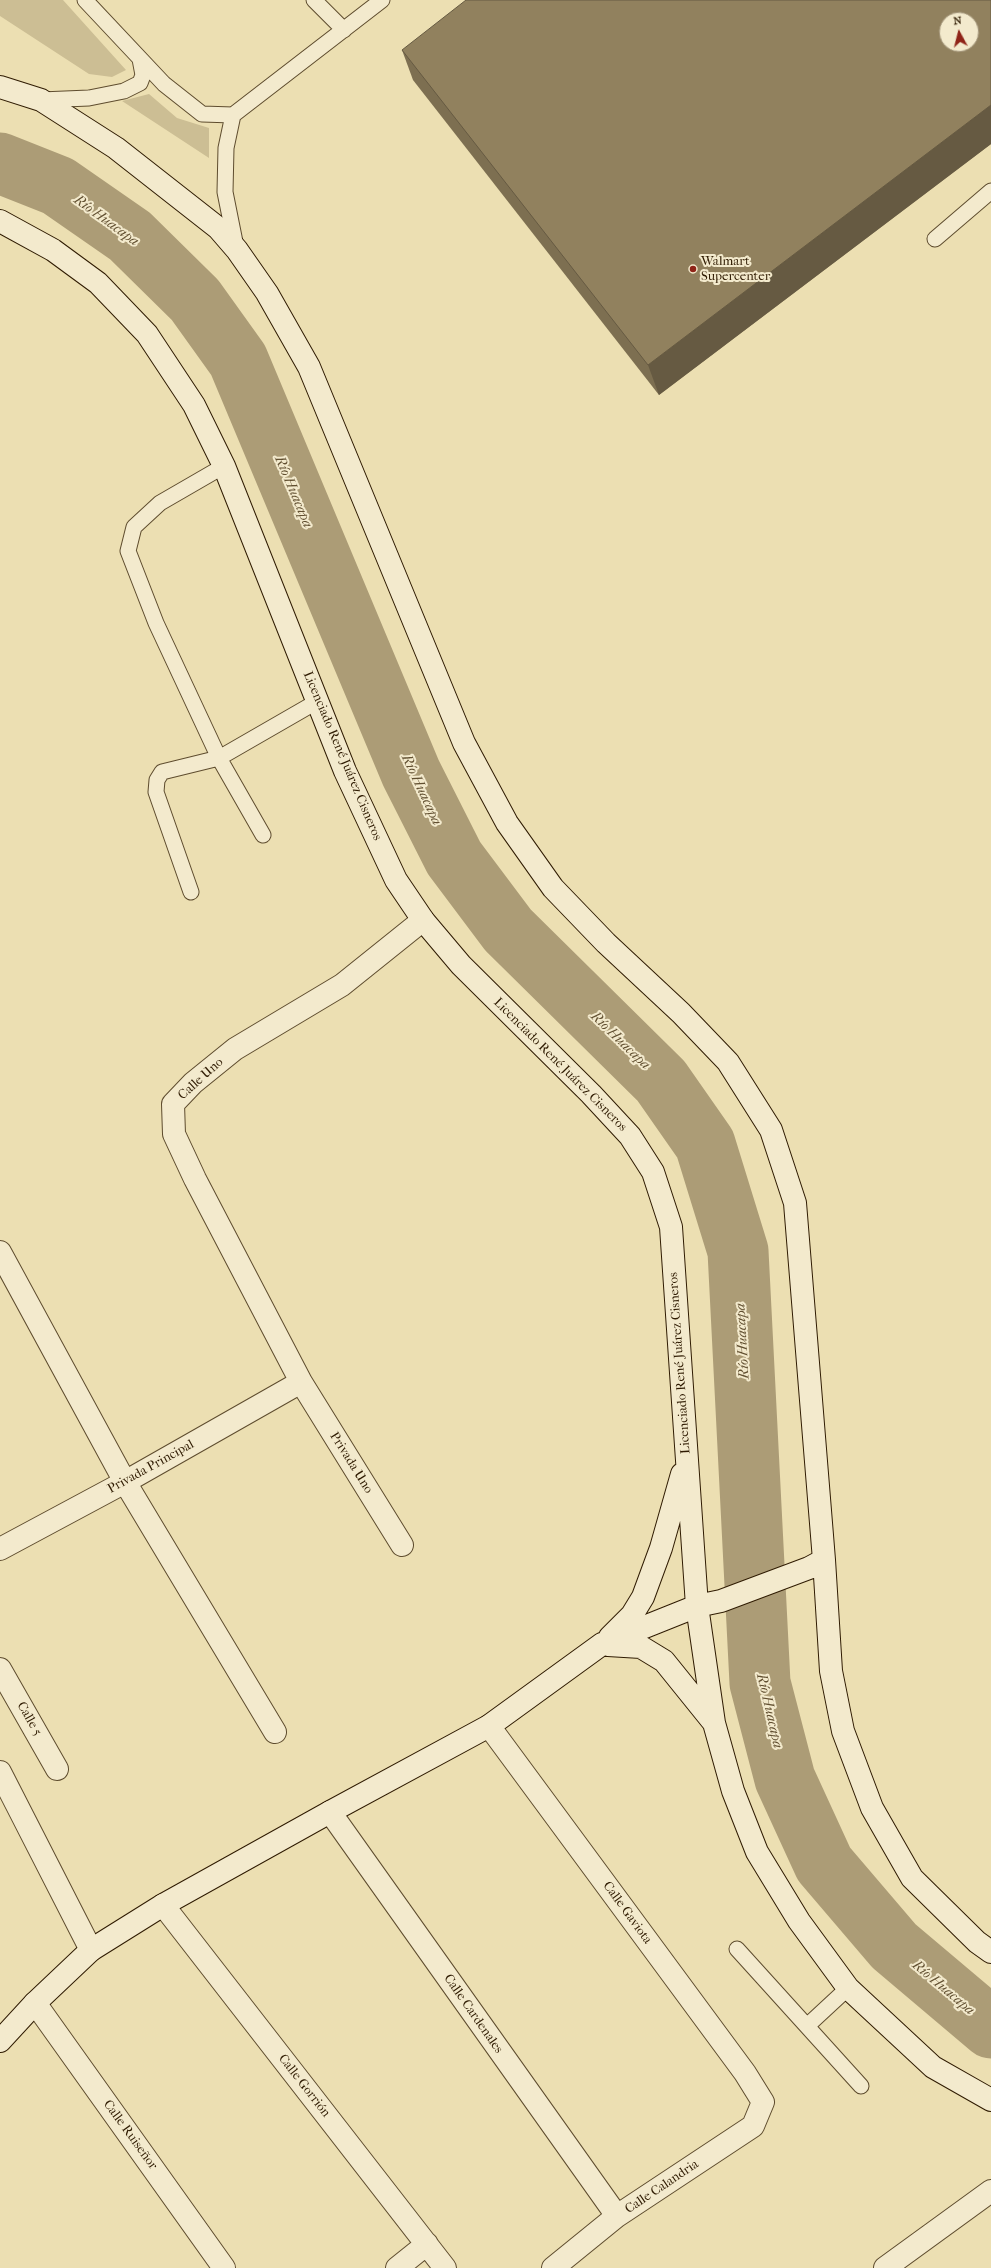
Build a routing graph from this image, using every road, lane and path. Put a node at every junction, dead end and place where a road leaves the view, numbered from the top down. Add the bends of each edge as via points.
1 (85, 0) edge
2 (314, 0) edge
3 (382, 0) edge
4 (344, 30) junction
5 (140, 59) junction
6 (0, 87) edge
7 (41, 100) junction
8 (233, 115) junction
9 (991, 191) edge
10 (0, 221) edge
11 (935, 239) dead end
12 (237, 250) junction
13 (224, 466) junction
14 (318, 701) junction
15 (219, 758) junction
16 (263, 835) dead end
17 (191, 892) dead end
18 (423, 920) junction
19 (0, 1252) edge
20 (301, 1382) junction
21 (686, 1459) junction
22 (125, 1482) junction
23 (402, 1545) dead end
24 (0, 1549) edge
25 (817, 1564) junction
26 (697, 1606) junction
27 (602, 1644) junction
28 (0, 1669) edge
29 (714, 1723) junction
30 (489, 1726) junction
31 (276, 1732) dead end
32 (57, 1769) dead end
33 (0, 1772) edge
34 (330, 1812) junction
35 (163, 1905) junction
36 (737, 1949) dead end
37 (91, 1950) junction
38 (991, 1952) edge
39 (848, 1988) junction
40 (35, 2003) junction
41 (807, 2026) junction
42 (0, 2041) edge
43 (861, 2086) dead end
44 (991, 2100) edge
45 (763, 2102) joint
46 (991, 2191) edge
47 (616, 2216) junction
48 (427, 2244) junction
49 (224, 2268) edge
50 (397, 2268) edge
51 (445, 2268) edge
52 (553, 2268) edge
53 (885, 2268) edge

1 - 5 lane
2 - 4 lane
3 - 4 lane
4 - 8 lane
5 - 7 lane via 143,75 140,84 124,91 90,98
5 - 8 lane via 164,84 202,114
6 - 7 street
7 - 12 street via 116,148 218,228
8 - 12 lane via 226,148 225,192
9 - 11 lane
10 - 13 street, Licenciado René Juárez Cisneros via 53,250 98,283 147,334 194,405
12 - 25 street via 267,292 309,367 464,743 506,823 553,888 728,1062 771,1130 795,1203
13 - 14 street, Licenciado René Juárez Cisneros
13 - 15 lane via 160,503 134,527 128,551 156,623
14 - 15 lane
14 - 18 street, Licenciado René Juárez Cisneros via 371,830 396,880
15 - 16 lane
15 - 17 lane via 162,772 157,780 156,792
18 - 20 street, Calle Uno via 342,985 235,1049 193,1083 173,1104 174,1134 195,1180
18 - 21 street, Licenciado René Juárez Cisneros via 461,966 625,1131 653,1172 671,1227
19 - 22 street
20 - 22 street, Privada Principal
20 - 23 street, Privada Uno
21 - 26 street, Licenciado René Juárez Cisneros
21 - 27 street via 662,1548 643,1596 632,1615
22 - 24 street, Privada Principal
22 - 31 street
25 - 26 street via 721,1601
25 - 38 street via 831,1671 843,1731 872,1808 912,1878 977,1942
26 - 27 street
26 - 29 street, Licenciado René Juárez Cisneros
27 - 29 street via 641,1647 664,1661
27 - 30 street
28 - 32 street, Calle 5
29 - 39 street, Licenciado René Juárez Cisneros via 733,1791 757,1852 799,1921
30 - 34 street
30 - 45 street, Calle Gaviota via 745,2073
33 - 37 street
34 - 35 street
34 - 47 street, Calle Cardenales
35 - 37 street
35 - 48 street, Calle Gorrión
36 - 41 lane
37 - 40 street
39 - 41 lane
39 - 44 street, Licenciado René Juárez Cisneros via 933,2067
40 - 42 street
40 - 49 street, Calle Ruiseñor
41 - 43 lane
45 - 47 street, Calle Calandria via 753,2126
46 - 53 street
47 - 52 street, Calle Calandria
48 - 50 street
48 - 51 street, Calle Gorrión

